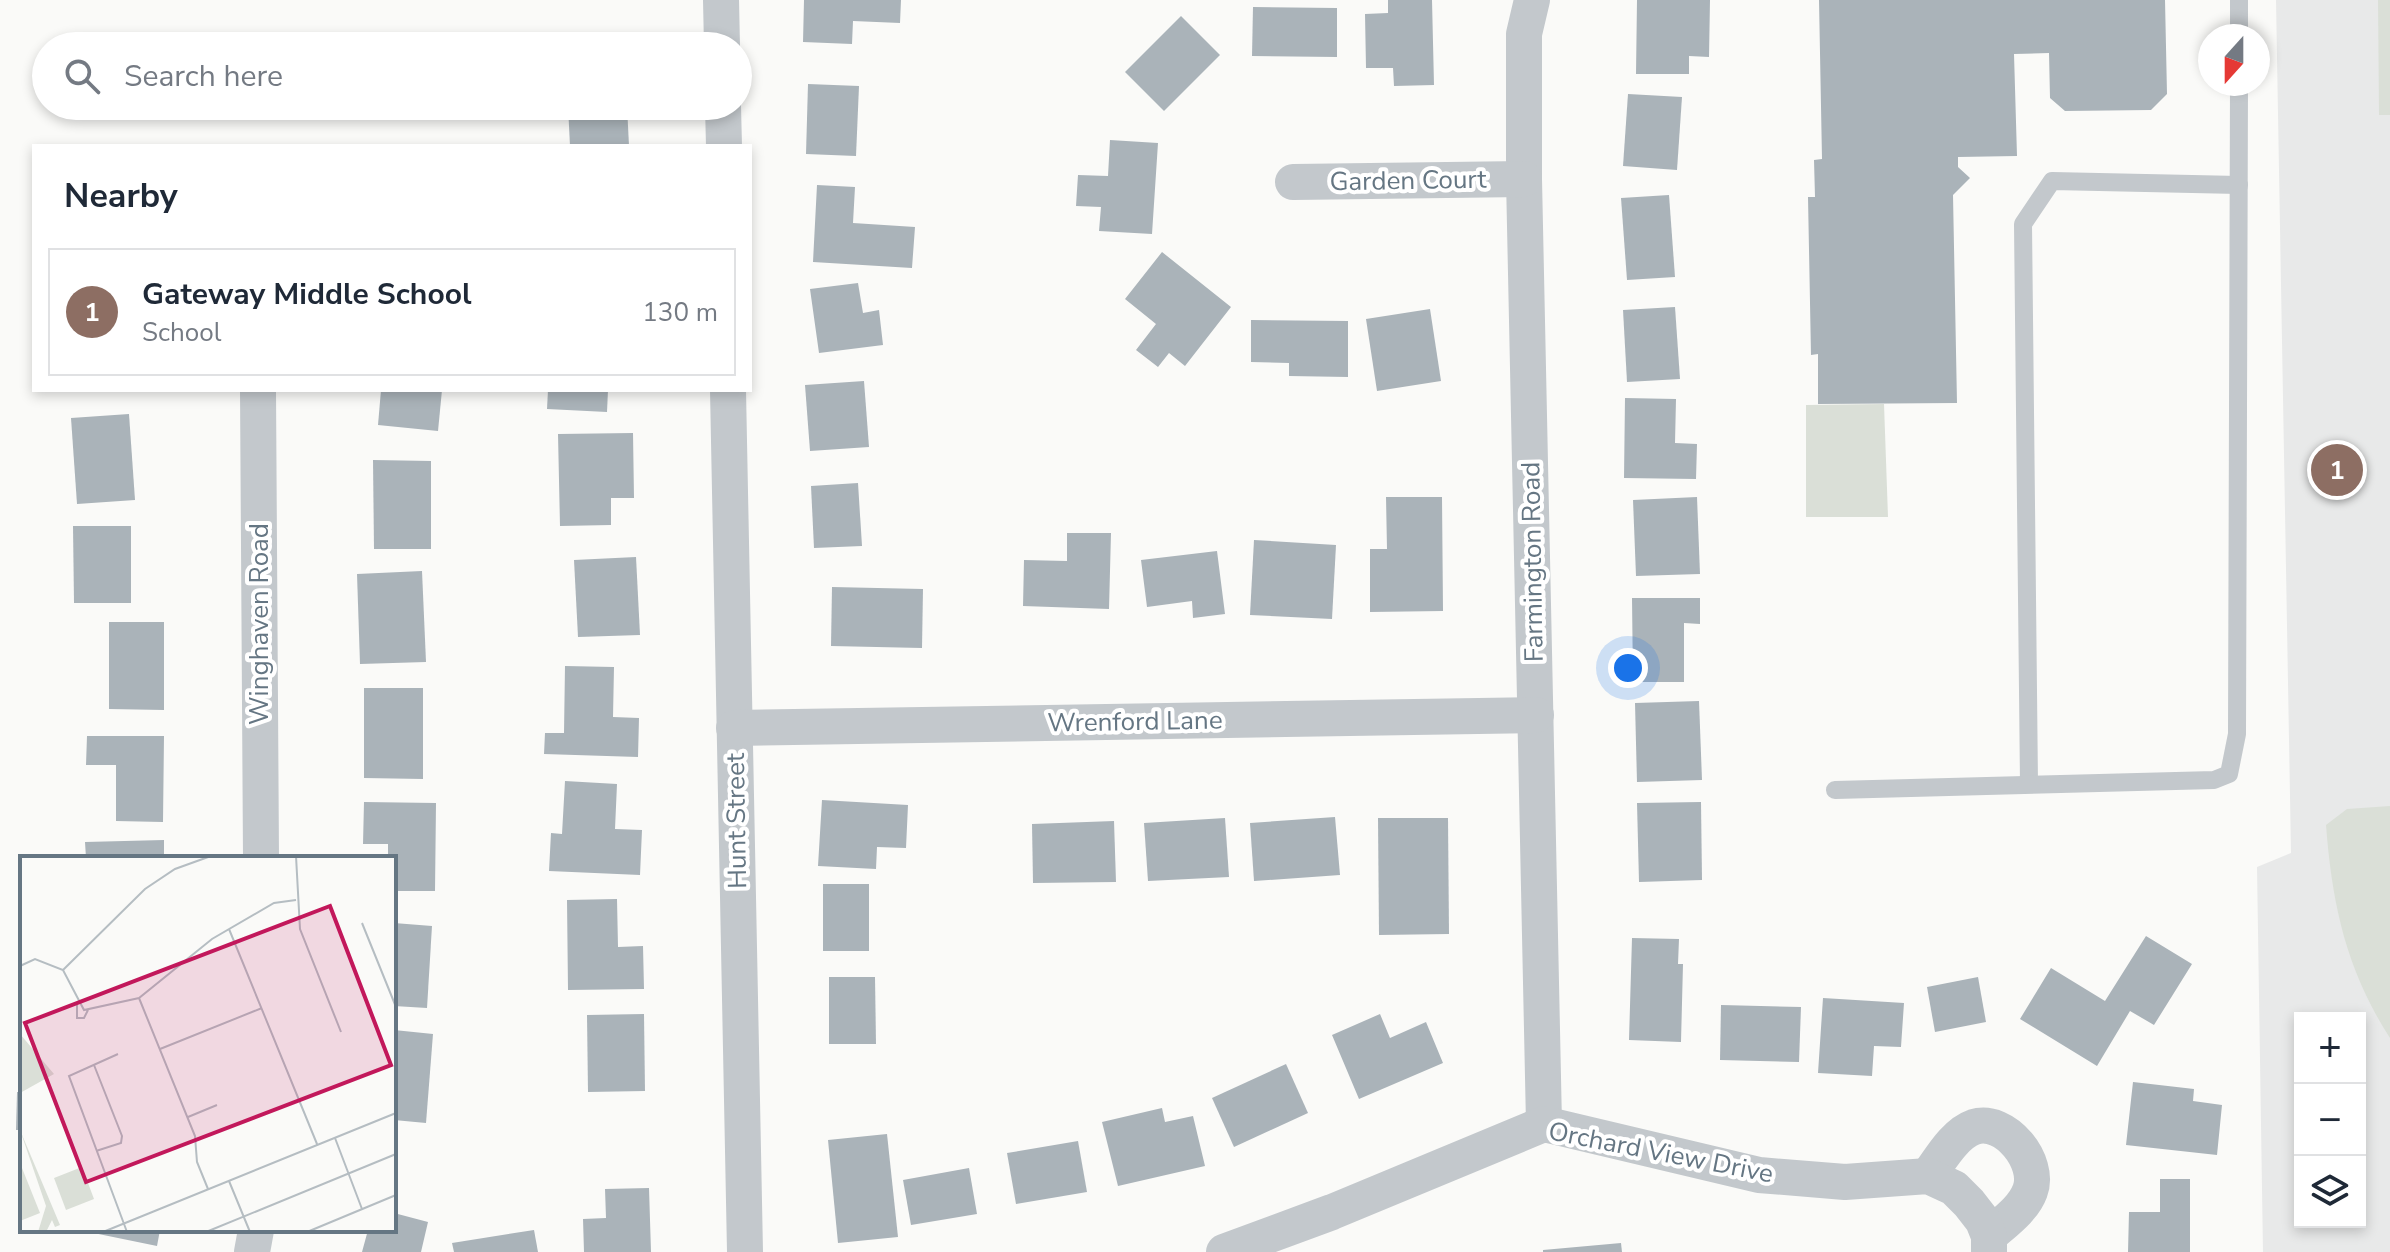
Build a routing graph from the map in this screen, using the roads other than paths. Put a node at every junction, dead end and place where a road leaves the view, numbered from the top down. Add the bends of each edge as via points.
1 (721, 0) edge
2 (1532, 0) edge
3 (2239, 0) edge
4 (2239, 24) edge
5 (722, 32) edge
6 (2239, 96) edge
7 (723, 120) edge
8 (724, 144) edge
9 (1524, 179) junction
10 (1293, 182) dead end
11 (2239, 185) junction
12 (258, 392) edge
13 (728, 392) edge
14 (1536, 715) junction
15 (734, 728) junction
16 (2029, 784) junction
17 (1835, 790) dead end
18 (261, 856) edge
19 (1544, 1124) junction
20 (1928, 1176) junction
21 (256, 1232) edge
22 (1989, 1244) edge
23 (252, 1252) edge
24 (745, 1252) edge
25 (1224, 1252) edge

1 - 5 street
2 - 9 street, Farmington Road via 1524,34
3 - 4 lane
6 - 11 lane
7 - 8 street
9 - 10 street, Garden Court
9 - 14 street, Farmington Road
11 - 16 lane via 2237,734 2229,774 2214,780
11 - 16 lane via 2052,181 2023,224
12 - 18 street, Winghaven Road
13 - 15 street, Hunt Street
14 - 15 street, Wrenford Lane
14 - 19 street, Farmington Road
15 - 24 street, Hunt Street
16 - 17 lane
19 - 20 street, Orchard View Drive via 1759,1175 1845,1182
19 - 25 street, Orchard View Drive
20 - 22 street via 1954,1188 1969,1203 1983,1221
20 - 22 street via 1952,1143 1975,1127 1998,1128 2020,1145 2030,1165 2031,1189
21 - 23 street

